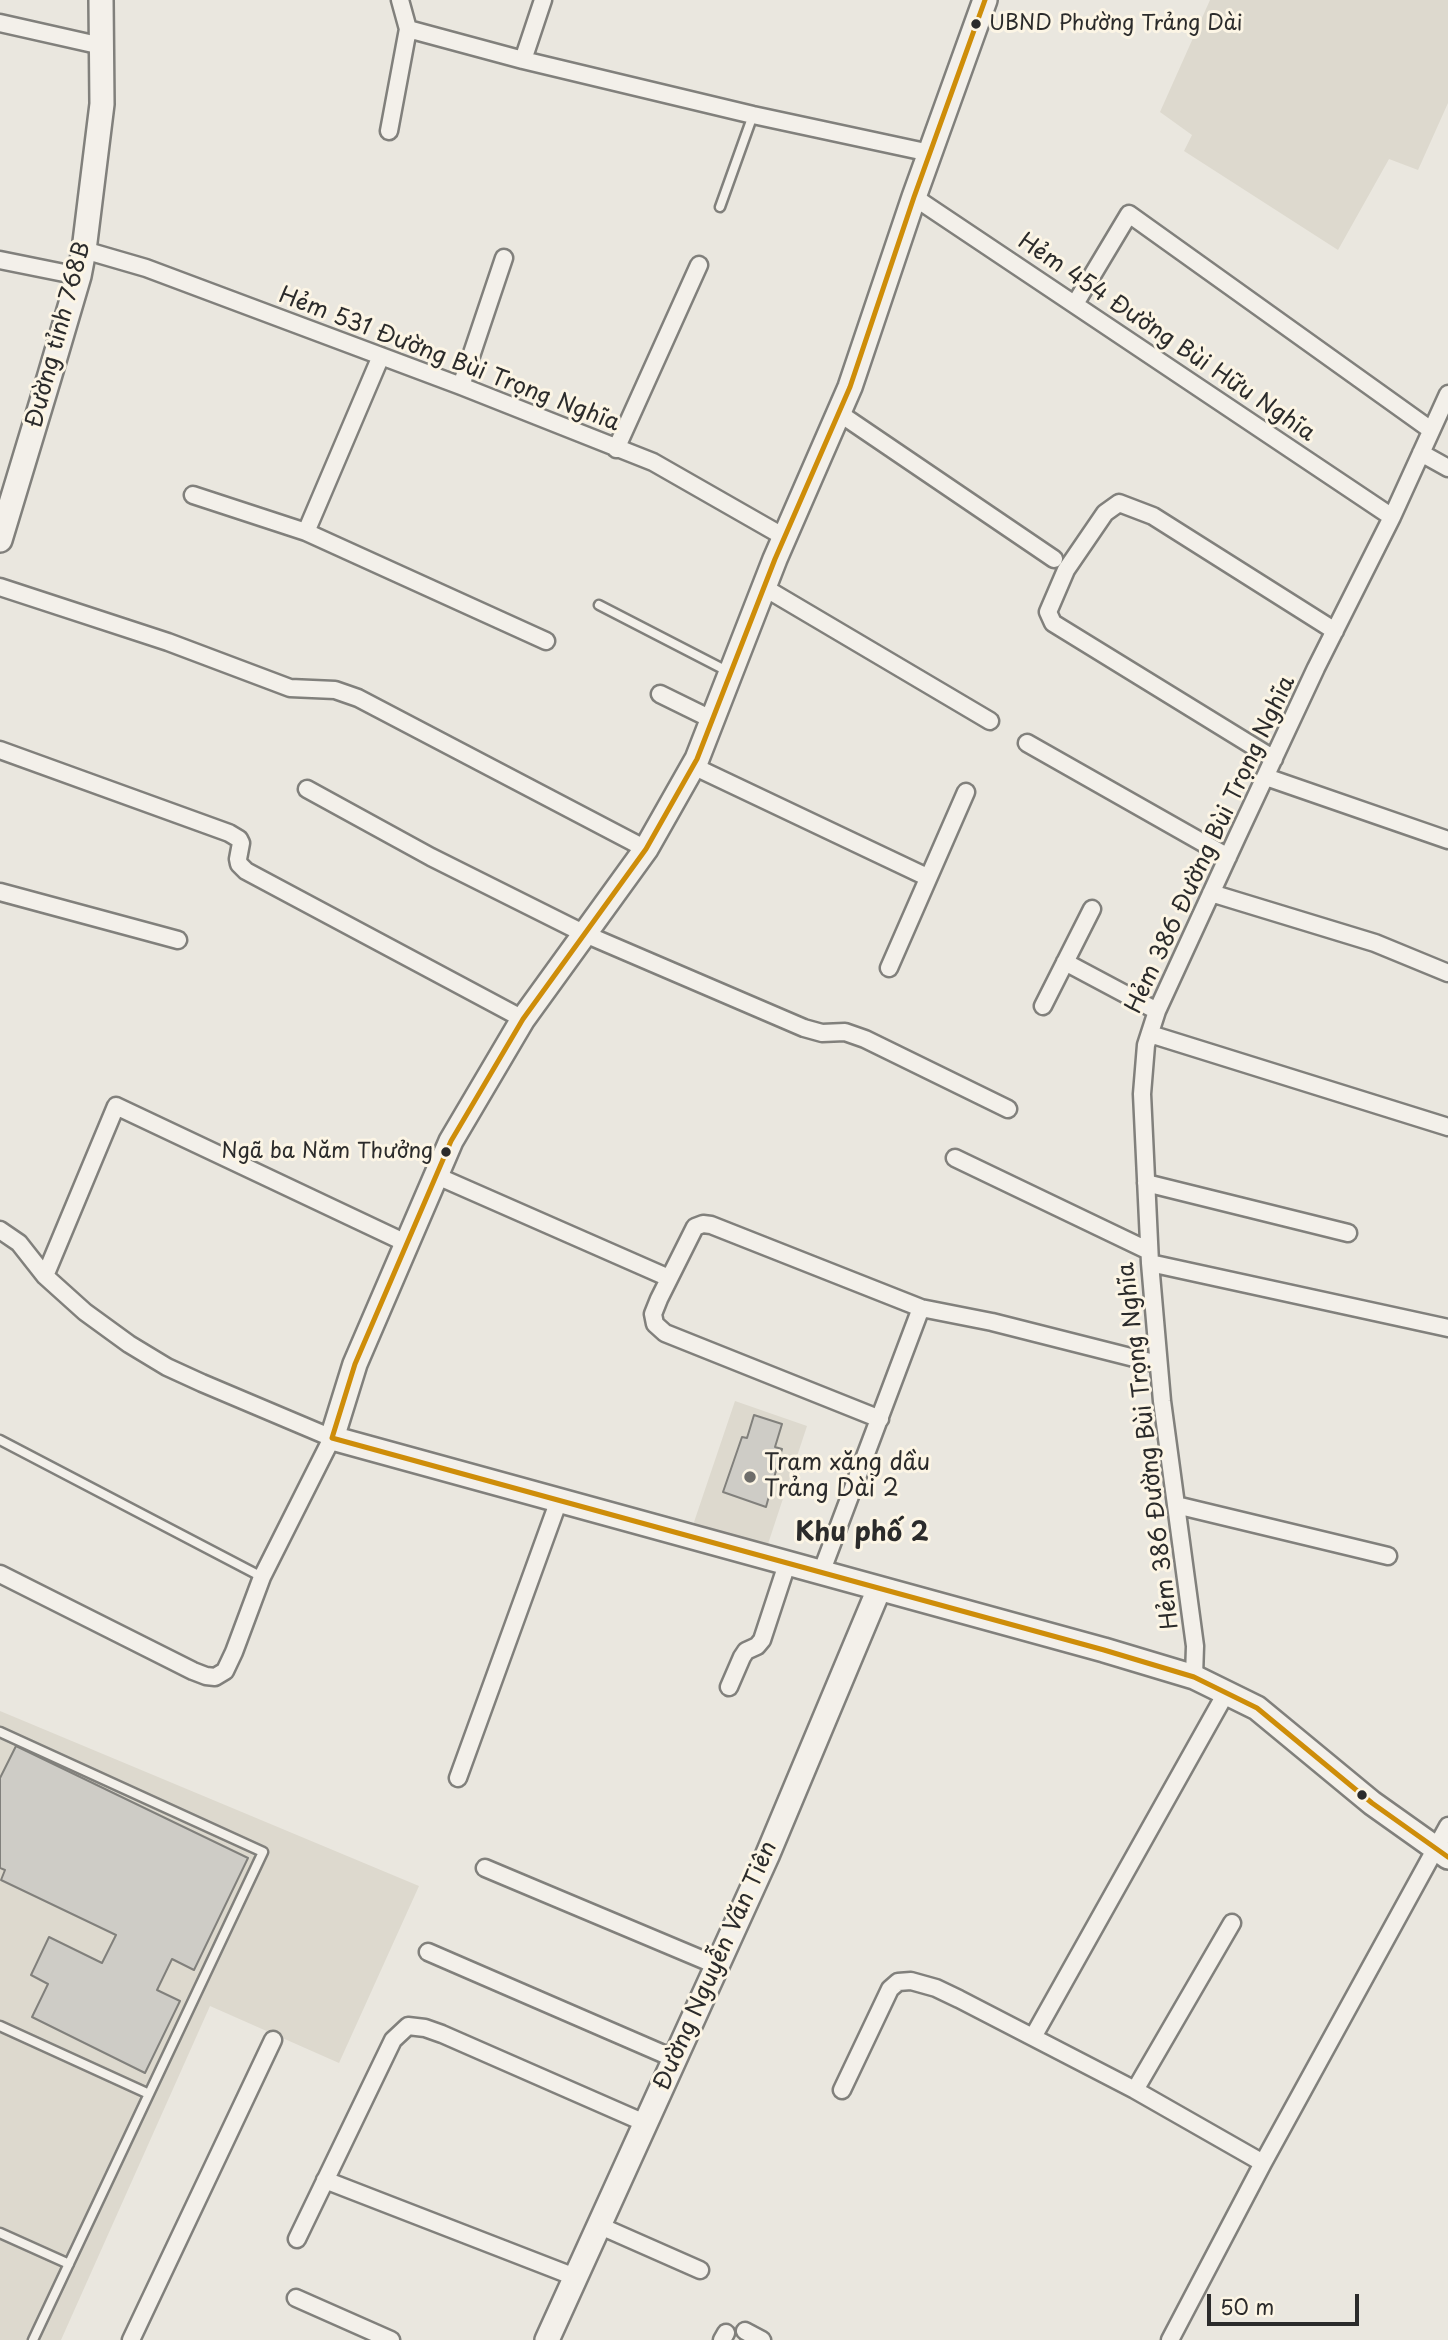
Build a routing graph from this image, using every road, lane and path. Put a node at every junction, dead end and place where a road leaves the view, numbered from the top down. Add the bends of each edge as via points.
1 (101, 0) edge
2 (400, 0) edge
3 (543, 0) edge
4 (985, 0) edge
5 (0, 23) edge
6 (408, 29) junction
7 (102, 46) junction
8 (523, 60) junction
9 (753, 116) junction
10 (389, 131) dead end
11 (930, 153) junction
12 (914, 197) junction
13 (720, 207) dead end
14 (84, 250) junction
15 (504, 258) dead end
16 (0, 260) edge
17 (699, 265) dead end
18 (79, 276) junction
19 (1075, 304) junction
20 (381, 356) junction
21 (460, 386) junction
22 (1448, 394) edge
23 (839, 413) junction
24 (1431, 430) junction
25 (616, 449) junction
26 (1421, 453) junction
27 (1448, 468) edge
28 (193, 495) dead end
29 (1392, 517) junction
30 (306, 532) junction
31 (786, 538) junction
32 (0, 540) edge
33 (1054, 559) dead end
34 (0, 587) edge
35 (765, 588) junction
36 (600, 605) dead end
37 (1335, 631) junction
38 (546, 641) dead end
39 (731, 673) junction
40 (660, 694) dead end
41 (713, 720) junction
42 (990, 721) dead end
43 (1027, 743) dead end
44 (0, 750) edge
45 (1273, 759) junction
46 (693, 766) junction
47 (1266, 777) junction
48 (307, 789) dead end
49 (966, 792) dead end
50 (1448, 840) edge
51 (646, 849) junction
52 (1228, 856) junction
53 (927, 877) junction
54 (0, 892) edge
55 (1211, 893) junction
56 (1092, 909) dead end
57 (585, 934) junction
58 (178, 940) dead end
59 (1065, 962) junction
60 (889, 968) dead end
61 (1448, 973) edge
62 (1043, 1006) dead end
63 (1157, 1011) junction
64 (523, 1018) junction
65 (1150, 1034) junction
66 (1008, 1109) dead end
67 (1448, 1127) edge
68 (955, 1158) dead end
69 (437, 1175) junction
70 (1146, 1183) junction
71 (0, 1230) edge
72 (1348, 1233) dead end
73 (406, 1243) junction
74 (1150, 1257) junction
75 (45, 1276) junction
76 (669, 1278) junction
77 (920, 1308) junction
78 (1448, 1328) edge
79 (1158, 1364) junction
80 (880, 1419) junction
81 (332, 1438) junction
82 (0, 1440) edge
83 (559, 1500) junction
84 (1176, 1505) junction
85 (1388, 1556) dead end
86 (787, 1564) junction
87 (821, 1573) junction
88 (0, 1574) edge
89 (262, 1577) junction
90 (878, 1589) junction
91 (1194, 1677) junction
92 (729, 1687) dead end
93 (1226, 1693) junction
94 (0, 1732) edge
95 (458, 1778) dead end
96 (1448, 1826) edge
97 (1442, 1852) edge
98 (485, 1868) dead end
99 (1233, 1923) dead end
100 (428, 1952) dead end
101 (718, 1966) junction
102 (0, 2026) edge
103 (1033, 2037) junction
104 (273, 2040) dead end
105 (675, 2059) junction
106 (842, 2090) dead end
107 (1135, 2090) junction
108 (149, 2094) junction
109 (645, 2123) junction
110 (1264, 2162) junction
111 (325, 2180) junction
112 (598, 2225) junction
113 (0, 2233) edge
114 (298, 2239) dead end
115 (69, 2264) junction
116 (700, 2270) dead end
117 (575, 2277) junction
118 (296, 2298) dead end
119 (745, 2331) dead end
120 (33, 2340) edge
121 (131, 2340) edge
122 (391, 2340) edge
123 (547, 2340) edge
124 (762, 2340) edge
125 (1170, 2340) edge

1 - 7 street, Đường tỉnh 768B
2 - 6 street
3 - 8 street
4 - 11 street
5 - 7 street
6 - 8 street
6 - 10 street
7 - 14 street, Đường tỉnh 768B via 102,104
8 - 9 street
9 - 11 street
9 - 13 lane
11 - 12 street
12 - 19 street, Hẻm 454 Đường Bùi Hữu Nghĩa
12 - 23 street
14 - 18 street, Đường tỉnh 768B
14 - 20 street, Hẻm 531 Đường Bùi Trọng Nghĩa via 146,268
15 - 21 street
16 - 18 street
17 - 25 street
18 - 32 street, Đường tỉnh 768B
19 - 24 street via 1129,214
19 - 29 street, Hẻm 454 Đường Bùi Hữu Nghĩa
20 - 21 street, Hẻm 531 Đường Bùi Trọng Nghĩa
20 - 30 street
21 - 25 street, Hẻm 531 Đường Bùi Trọng Nghĩa
22 - 24 street, Hẻm 386 Đường Bùi Trọng Nghĩa
23 - 31 street
23 - 33 street
24 - 26 street, Hẻm 386 Đường Bùi Trọng Nghĩa
25 - 31 street, Hẻm 531 Đường Bùi Trọng Nghĩa via 653,462
26 - 27 street
26 - 29 street, Hẻm 386 Đường Bùi Trọng Nghĩa
28 - 30 street
29 - 37 street, Hẻm 386 Đường Bùi Trọng Nghĩa
30 - 38 street
31 - 35 street
34 - 51 street via 290,688 335,690 358,698
35 - 39 street
35 - 42 street
36 - 39 lane
37 - 45 street, Hẻm 386 Đường Bùi Trọng Nghĩa
37 - 45 street via 1153,516 1119,503 1105,513 1061,579 1048,612 1053,623
39 - 41 street
40 - 41 street
41 - 46 street
43 - 52 street
44 - 64 street via 229,833 241,843 238,859 246,871
45 - 47 street, Hẻm 386 Đường Bùi Trọng Nghĩa
46 - 51 street
46 - 53 street
47 - 50 street
47 - 52 street, Hẻm 386 Đường Bùi Trọng Nghĩa
48 - 57 street
49 - 53 street
51 - 57 street
52 - 55 street, Hẻm 386 Đường Bùi Trọng Nghĩa
53 - 60 street
54 - 58 street
55 - 61 street via 1376,943
55 - 63 street, Hẻm 386 Đường Bùi Trọng Nghĩa
56 - 59 street
57 - 64 street
57 - 66 street via 804,1028 845,1032 865,1040
59 - 62 street
59 - 63 street
63 - 65 street, Hẻm 386 Đường Bùi Trọng Nghĩa
64 - 69 street via 451,1141
65 - 67 street
65 - 70 street, Hẻm 386 Đường Bùi Trọng Nghĩa via 1142,1094
68 - 74 street
69 - 73 street
69 - 76 street
70 - 72 street
70 - 74 street, Hẻm 386 Đường Bùi Trọng Nghĩa
71 - 75 street via 19,1243
73 - 75 street via 116,1106
73 - 81 street via 355,1364
74 - 78 street
74 - 79 street, Hẻm 386 Đường Bùi Trọng Nghĩa
75 - 81 street via 85,1312 167,1367
76 - 77 street via 695,1227 703,1224
76 - 80 street via 653,1314 655,1324 665,1333
77 - 79 street
77 - 80 street
79 - 84 street, Hẻm 386 Đường Bùi Trọng Nghĩa
80 - 87 street
81 - 83 street
81 - 89 street
82 - 89 lane
83 - 86 street
83 - 95 street
84 - 85 street
84 - 91 street, Hẻm 386 Đường Bùi Trọng Nghĩa via 1195,1646
86 - 87 street
86 - 92 street via 762,1640 746,1651
87 - 90 street
88 - 89 street via 193,1671 215,1677 225,1671 234,1652
90 - 91 street
90 - 101 street, Đường Nguyễn Văn Tiên
91 - 93 street
93 - 97 street via 1257,1708 1373,1803
93 - 103 street
94 - 108 lane via 263,1852
96 - 97 street
97 - 110 street
98 - 101 street
99 - 107 street
100 - 105 street
101 - 105 street, Đường Nguyễn Văn Tiên
102 - 108 lane
103 - 106 street via 936,1989 898,1982 890,1989
103 - 107 street
104 - 121 street
105 - 109 street, Đường Nguyễn Văn Tiên
107 - 110 street
108 - 115 lane
109 - 111 street via 442,2034 408,2026 393,2040
109 - 112 street, Đường Nguyễn Văn Tiên
110 - 125 street
111 - 114 street
111 - 117 street
112 - 116 street
112 - 117 street, Đường Nguyễn Văn Tiên
113 - 115 lane
115 - 120 lane
117 - 123 street, Đường Nguyễn Văn Tiên
118 - 122 street
119 - 124 street

